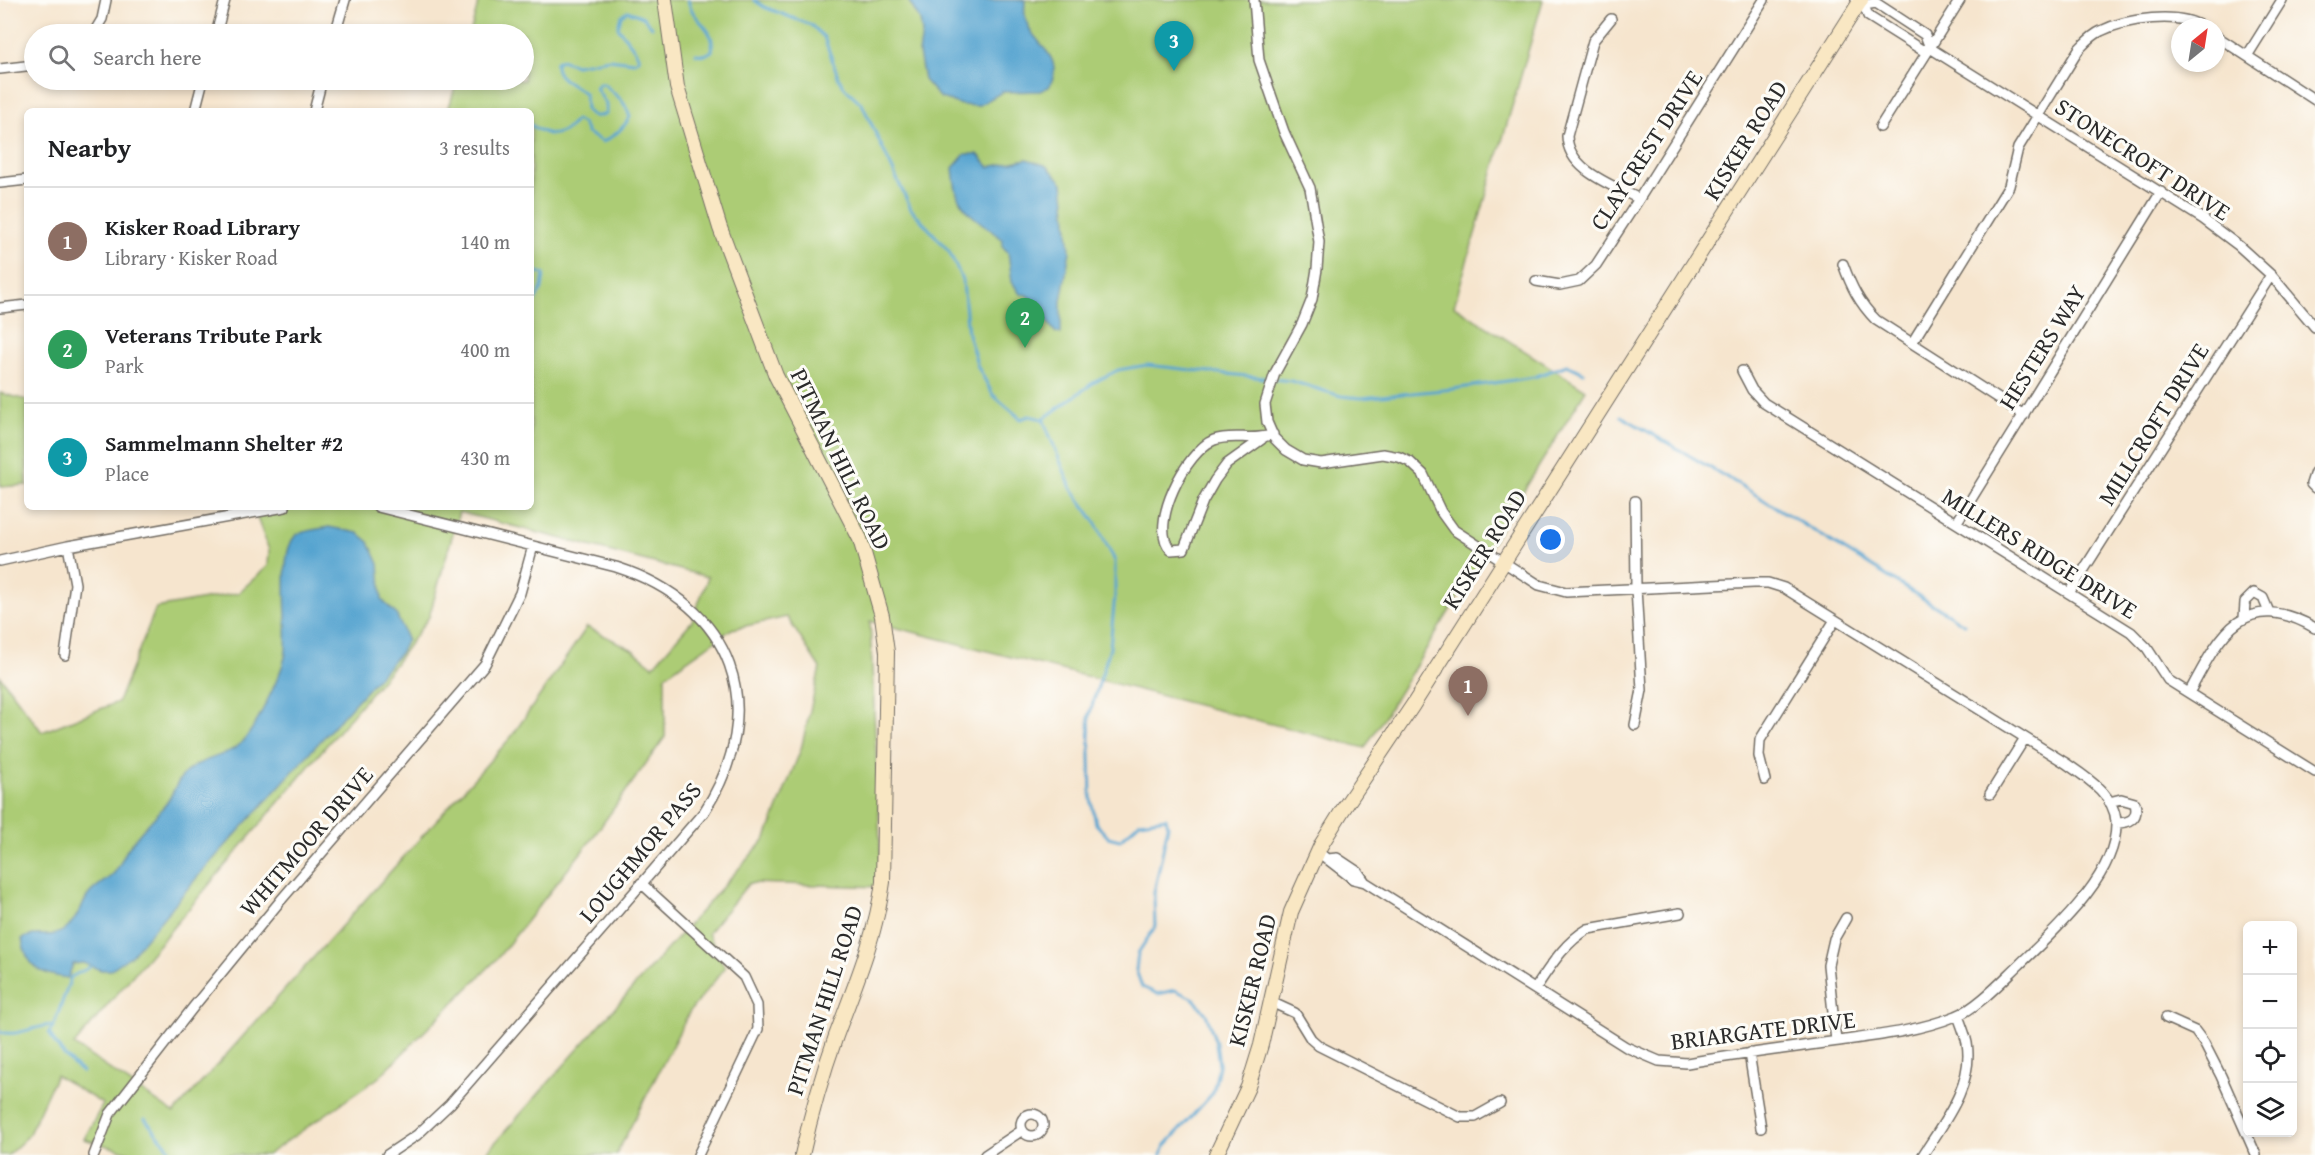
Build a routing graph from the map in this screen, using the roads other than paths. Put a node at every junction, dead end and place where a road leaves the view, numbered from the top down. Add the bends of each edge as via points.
1 (106, 0) edge
2 (225, 0) edge
3 (345, 0) edge
4 (665, 0) edge
5 (1254, 0) edge
6 (1764, 0) edge
7 (1960, 0) edge
8 (2282, 0) edge
9 (1860, 2) edge
10 (1611, 18) dead end
11 (2171, 19) edge
12 (99, 24) edge
13 (219, 24) edge
14 (338, 24) edge
15 (2225, 42) edge
16 (1930, 48) junction
17 (2247, 56) junction
18 (24, 66) edge
19 (0, 69) edge
20 (200, 90) edge
21 (319, 90) edge
22 (2315, 100) edge
23 (196, 108) edge
24 (315, 108) edge
25 (2038, 115) junction
26 (1880, 127) dead end
27 (24, 180) edge
28 (0, 183) edge
29 (2161, 192) junction
30 (1640, 199) junction
31 (1843, 264) dead end
32 (2271, 275) junction
33 (1536, 281) dead end
34 (24, 304) edge
35 (0, 308) edge
36 (2315, 327) edge
37 (1912, 343) junction
38 (1742, 371) dead end
39 (2024, 415) junction
40 (1273, 434) junction
41 (1262, 438) junction
42 (2315, 472) edge
43 (2315, 488) edge
44 (1635, 501) dead end
45 (268, 510) edge
46 (390, 510) edge
47 (1957, 522) junction
48 (68, 546) junction
49 (533, 546) junction
50 (0, 561) edge
51 (1503, 561) junction
52 (1636, 588) junction
53 (2068, 593) junction
54 (2269, 612) junction
55 (2244, 618) junction
56 (1835, 620) junction
57 (2315, 628) edge
58 (65, 655) dead end
59 (2189, 693) junction
60 (1635, 725) dead end
61 (2025, 738) junction
62 (2315, 772) edge
63 (1765, 780) dead end
64 (1990, 794) dead end
65 (2109, 802) junction
66 (2116, 823) junction
67 (1323, 855) junction
68 (641, 883) junction
69 (1680, 913) dead end
70 (1846, 918) dead end
71 (1535, 989) junction
72 (1271, 1002) junction
73 (1958, 1016) junction
74 (2166, 1018) dead end
75 (1836, 1041) junction
76 (1749, 1053) junction
77 (1500, 1103) dead end
78 (1761, 1128) dead end
79 (1021, 1131) dead end
80 (94, 1155) edge
81 (387, 1155) edge
82 (698, 1155) edge
83 (802, 1155) edge
84 (985, 1155) edge
85 (1216, 1155) edge
86 (1923, 1155) edge
87 (2256, 1155) edge

1 - 12 street
2 - 13 street
3 - 14 street
4 - 83 main road, PITMAN HILL ROAD via 677,87 720,228 776,376 860,539 882,616 887,652 883,882 878,915 813,1105
5 - 40 street via 1259,60 1284,132 1310,188 1319,242 1312,300 1265,404 1264,413
6 - 30 street, CLAYCREST DRIVE
7 - 16 street
8 - 17 street
9 - 16 street, STONECROFT DRIVE via 1868,16 1922,50
9 - 16 street, STONECROFT DRIVE via 1876,3 1925,35
9 - 51 main road, KISKER ROAD
10 - 30 street via 1593,41 1567,145 1582,167
11 - 25 street via 2134,22 2092,36 2079,49
15 - 17 street
16 - 25 street, STONECROFT DRIVE
16 - 26 street
17 - 22 street
18 - 19 street
20 - 23 street
21 - 24 street
25 - 29 street, STONECROFT DRIVE
25 - 37 street via 2018,148 2009,186
27 - 28 street
29 - 32 street, STONECROFT DRIVE via 2239,246
29 - 39 street, HESTERS WAY
30 - 33 street, CLAYCREST DRIVE via 1596,265 1579,281 1560,285
31 - 37 street via 1862,306 1876,321
32 - 36 street, STONECROFT DRIVE
32 - 53 street, MILLCROFT DRIVE
34 - 35 street
37 - 39 street
38 - 47 street, MILLERS RIDGE DRIVE via 1764,403
39 - 47 street, HESTERS WAY
40 - 41 street
40 - 51 street, BRIARGATE DRIVE via 1286,450 1303,460 1321,463 1383,454 1410,462 1423,474 1454,530
41 - 41 street via 1220,438 1187,465 1176,482 1165,518 1164,537 1171,550 1184,549 1203,501 1227,464
42 - 43 street via 2311,484
44 - 52 street
45 - 48 street
46 - 49 street, LOUGHMOR PASS
47 - 53 street, MILLERS RIDGE DRIVE
48 - 50 street
48 - 58 street via 75,584
49 - 68 street, LOUGHMOR PASS via 640,575 670,591 693,609 709,629 722,647 736,681 738,717 724,777 704,812
49 - 80 street, WHITMOOR DRIVE via 520,593 485,664 181,1022 110,1114
51 - 52 street, BRIARGATE DRIVE via 1539,585 1566,592
51 - 67 main road, KISKER ROAD via 1342,811
52 - 56 street, BRIARGATE DRIVE via 1768,583 1784,588
52 - 60 street via 1642,690
53 - 59 street, MILLERS RIDGE DRIVE via 2132,632 2168,680
54 - 55 street
54 - 55 street via 2263,597 2254,592 2245,602
54 - 57 street via 2289,615
55 - 59 street via 2224,635
56 - 61 street, BRIARGATE DRIVE
56 - 63 street via 1760,740
59 - 62 street, MILLERS RIDGE DRIVE
61 - 64 street
61 - 65 street, BRIARGATE DRIVE via 2096,785
65 - 66 street, BRIARGATE DRIVE
65 - 66 street via 2121,799 2135,803 2134,818 2128,823
66 - 73 street, BRIARGATE DRIVE via 2112,849 2086,895 1995,987
67 - 71 street, BRIARGATE DRIVE via 1338,858 1365,882
67 - 72 main road, KISKER ROAD via 1291,912
68 - 81 street, LOUGHMOR PASS via 450,1104 417,1135
68 - 82 street via 744,977 757,1005 758,1029
69 - 71 street via 1588,929 1564,948
70 - 75 street via 1834,939 1828,965
71 - 76 street, BRIARGATE DRIVE via 1651,1059 1687,1063
72 - 77 street via 1295,1013 1319,1046 1460,1117 1475,1117
72 - 85 main road, KISKER ROAD via 1248,1087
73 - 75 street, BRIARGATE DRIVE via 1912,1030
73 - 86 street via 1966,1041 1967,1072 1962,1090
74 - 87 street via 2195,1031 2204,1043
75 - 76 street, BRIARGATE DRIVE
76 - 78 street
79 - 84 street

